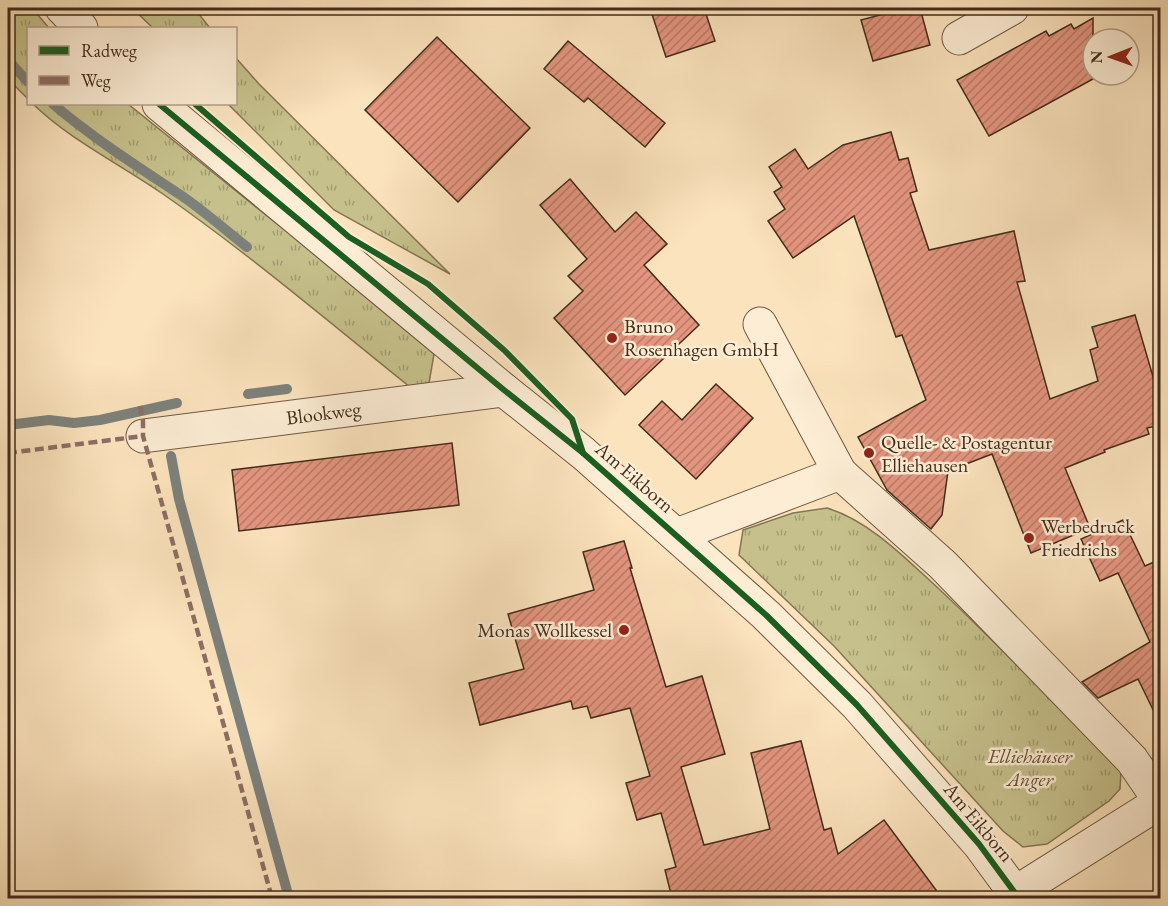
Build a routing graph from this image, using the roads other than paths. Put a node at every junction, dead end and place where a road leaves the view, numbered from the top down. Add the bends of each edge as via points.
1 (62, 8) edge
2 (1012, 8) edge
3 (80, 27) edge
4 (959, 38) dead end
5 (160, 105) edge
6 (760, 324) dead end
7 (504, 390) junction
8 (142, 436) dead end
9 (840, 473) junction
10 (677, 535) junction
11 (1161, 801) edge
12 (1015, 896) edge

1 - 3 street
2 - 4 street
5 - 7 street, Am Eikborn
6 - 9 street
7 - 8 street, Blookweg
7 - 10 street, Am Eikborn
9 - 10 street
9 - 11 street via 943,565 1132,760
10 - 12 street, Am Eikborn via 857,705 979,844
11 - 12 street

